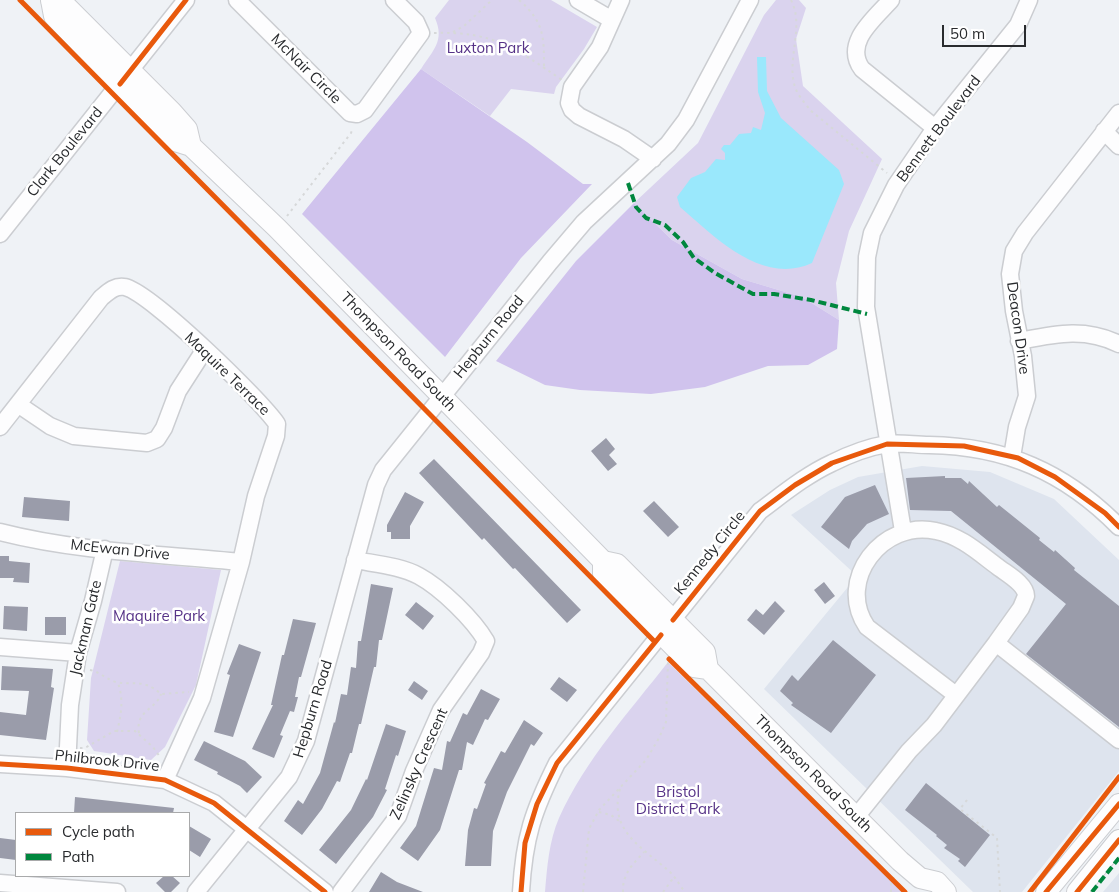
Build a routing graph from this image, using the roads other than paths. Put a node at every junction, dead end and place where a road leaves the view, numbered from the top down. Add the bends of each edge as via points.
1 (51, 0) edge
2 (186, 0) edge
3 (236, 0) edge
4 (394, 0) edge
5 (578, 0) edge
6 (621, 0) edge
7 (750, 0) edge
8 (891, 0) edge
9 (1029, 0) edge
10 (612, 20) junction
11 (125, 77) junction
12 (1119, 113) edge
13 (935, 128) junction
14 (1104, 131) junction
15 (1119, 146) edge
16 (653, 159) junction
17 (0, 234) edge
18 (1019, 341) junction
19 (1119, 344) edge
20 (205, 349) junction
21 (441, 397) junction
22 (18, 405) junction
23 (0, 426) edge
24 (887, 444) junction
25 (1012, 457) junction
26 (1119, 527) edge
27 (903, 531) junction
28 (0, 532) edge
29 (105, 549) junction
30 (355, 560) junction
31 (241, 562) junction
32 (667, 627) junction
33 (996, 643) junction
34 (0, 647) edge
35 (78, 652) junction
36 (956, 694) junction
37 (1119, 740) edge
38 (0, 764) edge
39 (67, 768) junction
40 (165, 780) junction
41 (1119, 804) edge
42 (856, 817) junction
43 (246, 829) junction
44 (1116, 848) edge
45 (0, 883) edge
46 (922, 885) edge
47 (37, 889) edge
48 (116, 892) edge
49 (196, 892) edge
50 (325, 892) edge
51 (341, 892) edge
52 (521, 892) edge
53 (946, 892) edge
54 (1046, 892) edge
55 (1077, 892) edge

1 - 11 main road, Thompson Road South via 54,16
2 - 11 street, Clark Boulevard
3 - 4 street, McNair Circle via 350,112 356,114 365,110 421,33 416,22
5 - 10 street
6 - 10 street
7 - 16 street, Hepburn Road via 686,120
8 - 13 street via 859,38 855,48 857,63
9 - 13 street, Bennett Boulevard via 1018,25
10 - 16 street via 593,59 572,87 569,97 572,110
11 - 17 street, Clark Boulevard
11 - 21 main road, Thompson Road South via 175,141 191,146 277,228
12 - 14 street, Deacon Drive
13 - 24 street, Bennett Boulevard via 898,182 872,233 867,257 866,307
14 - 15 street
14 - 18 street, Deacon Drive via 1024,232 1014,251 1010,274
16 - 21 street, Hepburn Road via 584,222
18 - 19 street via 1061,333 1102,335
18 - 25 street, Deacon Drive via 1026,396
20 - 22 street via 178,391 164,428 157,439 147,443 74,436 50,426
20 - 22 street, Maquire Terrace via 137,293 124,287 112,289 101,298
20 - 31 street, Maquire Terrace via 277,424
21 - 30 street, Hepburn Road via 383,470
21 - 32 main road, Thompson Road South via 603,561 617,564
22 - 23 street, Maquire Terrace
24 - 25 street, Kennedy Circle via 964,446
24 - 27 street, Bennett Boulevard
24 - 32 street, Kennedy Circle via 832,463 795,485 760,512
25 - 26 street, Kennedy Circle via 1055,477
27 - 33 street via 923,529 953,536 1020,585 1026,596
27 - 36 street via 888,539 864,564 856,585 860,613 867,627
28 - 29 street, McEwan Drive
29 - 31 street, McEwan Drive
29 - 35 street, Jackman Gate
30 - 43 street, Hepburn Road via 306,741 289,777
30 - 51 street, Zelinsky Crescent via 420,576 472,622 486,641 481,654 442,710 414,770 398,816
31 - 40 street, Maquire Terrace via 203,694
32 - 42 main road, Thompson Road South via 705,652 708,669
32 - 52 street, Kennedy Circle via 557,763 537,804 525,843
33 - 36 street
33 - 37 street
34 - 35 street
35 - 39 street, Jackman Gate
36 - 42 street
38 - 39 street, Philbrook Drive
39 - 40 street, Philbrook Drive
40 - 43 street, Philbrook Drive via 214,803
41 - 54 main road
42 - 46 main road, Thompson Road South
43 - 49 street, Hepburn Road
43 - 50 street, Philbrook Drive
44 - 55 main road
45 - 47 street
46 - 53 main road, Thompson Road South via 937,882
47 - 48 street

